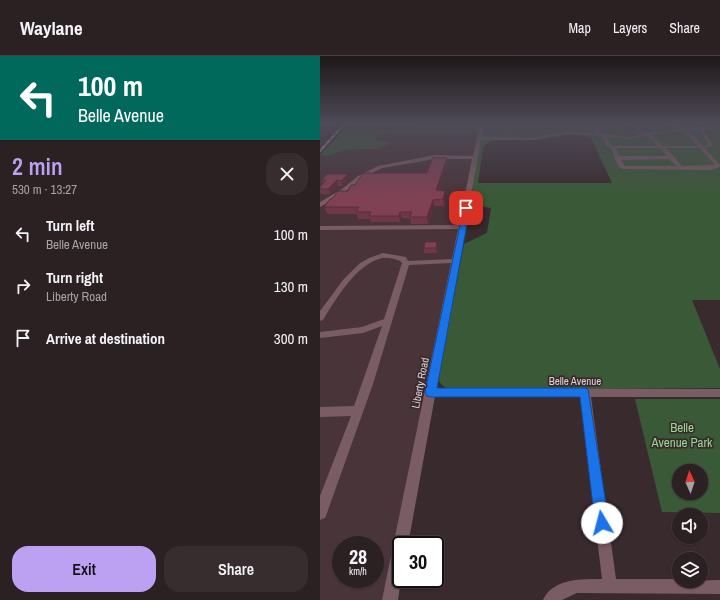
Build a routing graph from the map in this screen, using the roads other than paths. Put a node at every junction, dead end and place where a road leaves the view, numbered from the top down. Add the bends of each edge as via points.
1 (478, 148) edge
2 (614, 148) edge
3 (663, 148) edge
4 (704, 148) edge
5 (671, 157) junction
6 (476, 158) junction
7 (618, 158) junction
8 (681, 168) junction
9 (320, 205) edge
10 (463, 227) junction
11 (320, 228) edge
12 (456, 261) junction
13 (406, 263) junction
14 (320, 318) edge
15 (387, 321) junction
16 (320, 335) edge
17 (431, 392) junction
18 (585, 392) junction
19 (720, 393) edge
20 (358, 411) junction
21 (320, 412) edge
22 (320, 513) edge
23 (610, 586) junction
24 (720, 587) edge
25 (390, 600) edge
26 (551, 600) edge

1 - 6 street, Liberty Road
2 - 7 street
3 - 5 street
4 - 8 street via 718,166
5 - 7 street
5 - 8 street
6 - 9 street via 435,157 380,167 360,176
6 - 10 street, Liberty Road
7 - 8 street via 622,167 627,168
10 - 11 street
10 - 12 street, Liberty Road
12 - 13 street
12 - 17 street, Liberty Road
13 - 14 street via 403,259 382,255 370,261 350,276
13 - 15 street
15 - 16 street via 363,330
15 - 20 street
17 - 18 street, Belle Avenue
17 - 25 street, Liberty Road
18 - 19 street, Belle Avenue
18 - 23 street
20 - 21 street
20 - 22 street
23 - 24 street
23 - 26 street via 568,588

